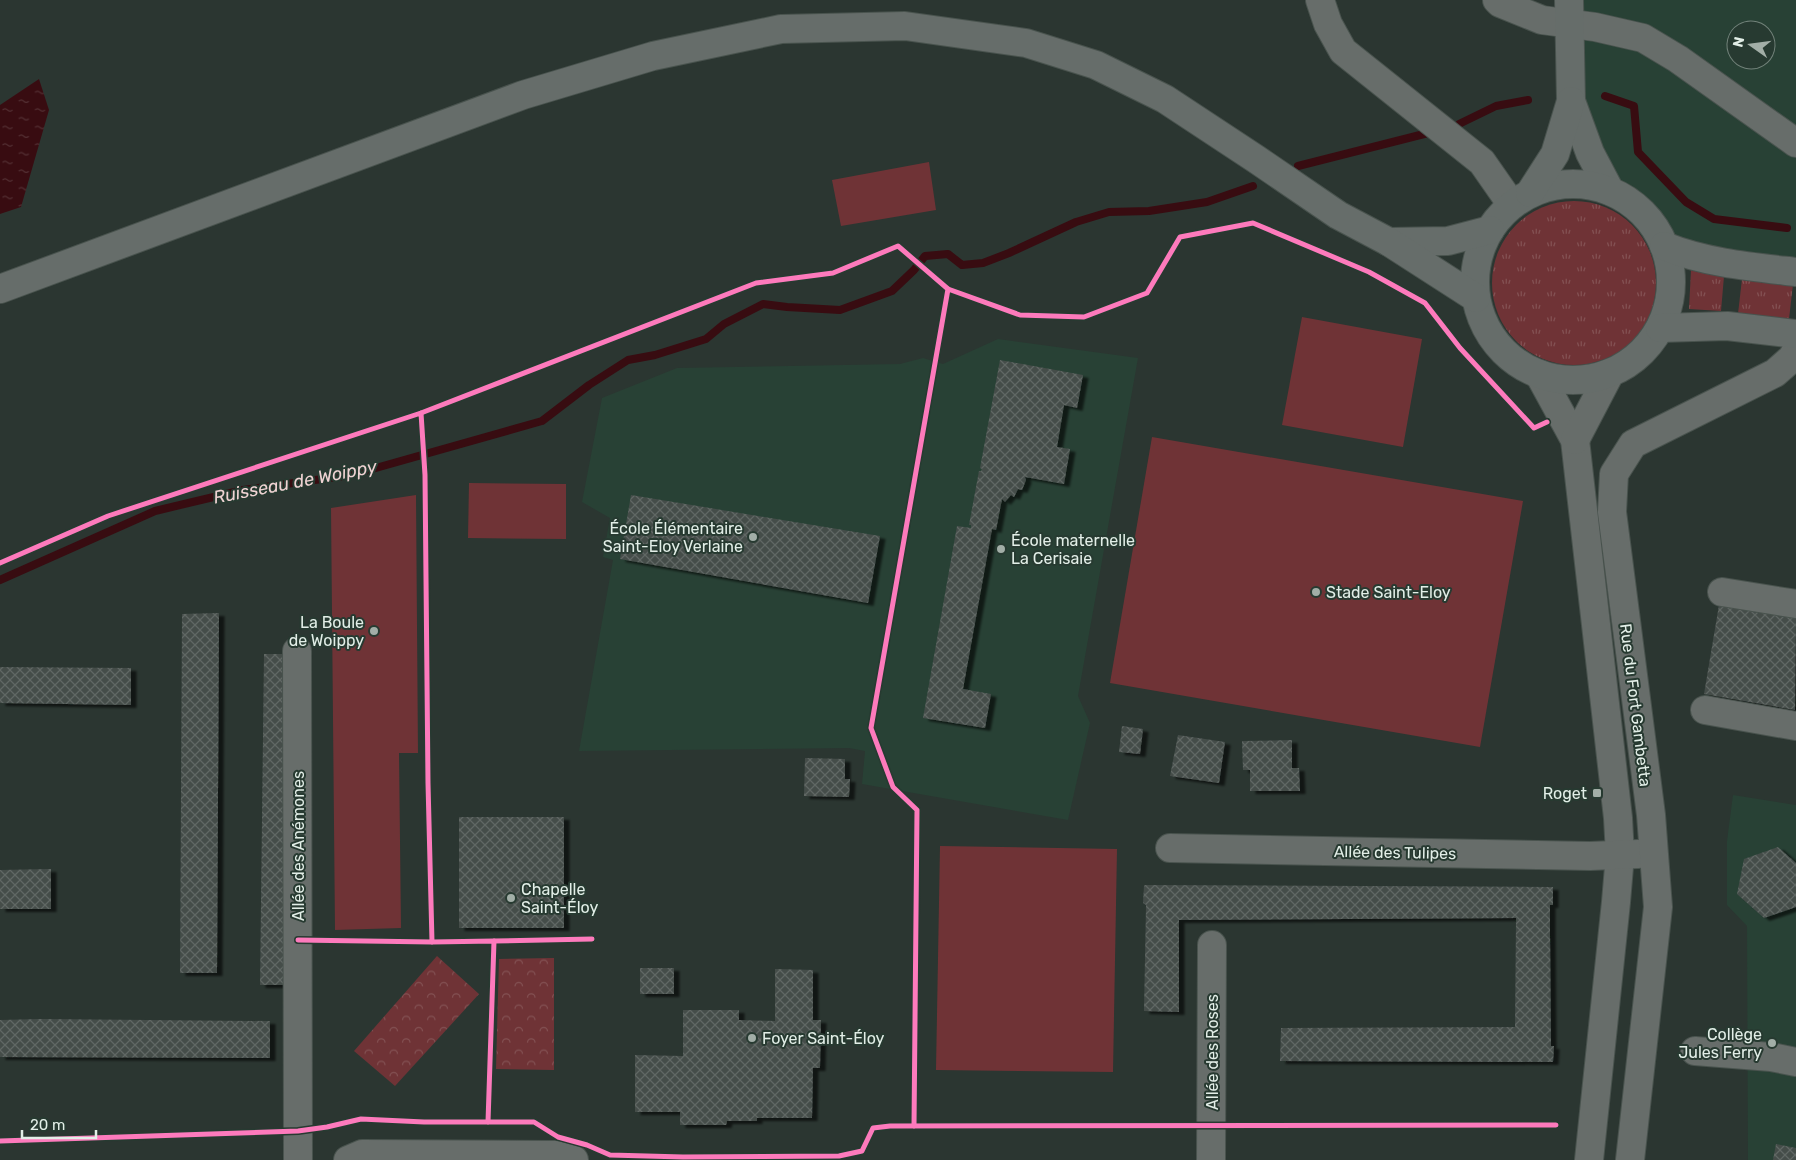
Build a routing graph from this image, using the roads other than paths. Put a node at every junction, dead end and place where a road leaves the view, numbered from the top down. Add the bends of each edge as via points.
1 (1496, 0) edge
2 (1327, 8) edge
3 (1569, 12) edge
4 (1572, 101) junction
5 (1796, 143) edge
6 (1610, 191) junction
7 (1521, 199) junction
8 (1490, 230) junction
9 (1389, 242) junction
10 (1664, 246) junction
11 (1796, 272) edge
12 (0, 289) edge
13 (1476, 298) junction
14 (1660, 328) junction
15 (1796, 334) edge
16 (1796, 351) edge
17 (1610, 373) junction
18 (1539, 374) junction
19 (1575, 440) junction
20 (1722, 592) dead end
21 (1796, 604) edge
22 (297, 651) dead end
23 (1705, 710) dead end
24 (1796, 726) edge
25 (1170, 848) dead end
26 (1654, 853) junction
27 (1620, 855) junction
28 (1212, 945) dead end
29 (1695, 1051) dead end
30 (1796, 1062) edge
31 (298, 1160) edge
32 (348, 1160) edge
33 (574, 1160) edge
34 (1212, 1160) edge
35 (1589, 1160) edge
36 (1630, 1160) edge

1 - 3 street via 1542,20
2 - 7 street via 1343,51 1482,162
3 - 4 main road
3 - 5 street via 1594,27 1643,38
4 - 6 main road via 1590,153
4 - 7 main road via 1555,154
6 - 7 main road via 1583,184 1556,185
6 - 10 main road via 1642,212
7 - 8 main road
8 - 9 main road via 1448,241
8 - 13 main road via 1480,252 1475,275
9 - 12 main road via 1338,215 1165,99 1096,65 1026,43 905,26 781,29 653,56 522,95
9 - 13 main road
10 - 11 main road via 1684,254
10 - 14 main road via 1670,270 1669,300
13 - 18 main road via 1484,323 1497,344 1516,362
14 - 15 main road via 1727,326
14 - 17 main road via 1639,355
16 - 26 street, Rue du Fort Gambetta via 1775,372 1633,444 1614,474 1612,512
17 - 18 main road via 1587,379 1562,380
17 - 19 street
18 - 19 street, Rue du Fort Gambetta
19 - 27 street, Rue du Fort Gambetta
20 - 21 street
22 - 31 street, Allée des Anémones
23 - 24 street
25 - 27 street, Allée des Tulipes
26 - 27 street, Allée des Tulipes
26 - 36 street, Rue du Fort Gambetta via 1658,906
27 - 35 street, Rue du Fort Gambetta
28 - 34 street, Allée des Roses
29 - 30 street
32 - 33 street via 362,1154 556,1154

